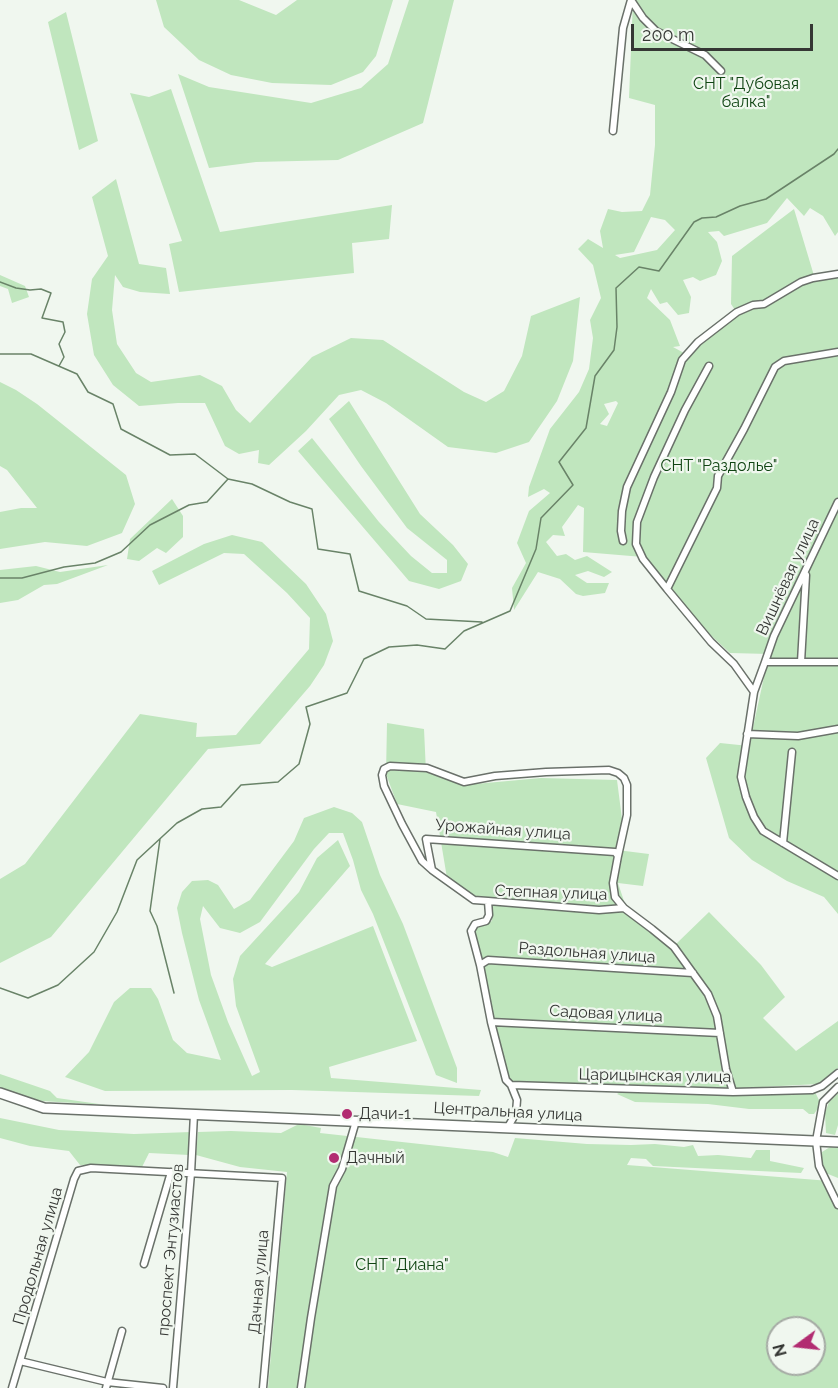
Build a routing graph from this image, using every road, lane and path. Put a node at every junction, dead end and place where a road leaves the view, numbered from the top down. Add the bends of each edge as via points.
1 (631, 0) edge
2 (721, 71) dead end
3 (614, 131) dead end
4 (838, 274) edge
5 (838, 352) edge
6 (709, 366) dead end
7 (838, 502) edge
8 (623, 541) dead end
9 (806, 571) junction
10 (667, 589) junction
11 (765, 662) junction
12 (801, 662) junction
13 (838, 662) edge
14 (754, 692) junction
15 (838, 729) edge
16 (747, 734) junction
17 (792, 752) dead end
18 (783, 843) junction
19 (618, 856) junction
20 (432, 870) junction
21 (838, 874) edge
22 (488, 902) junction
23 (624, 908) junction
24 (480, 965) junction
25 (693, 972) junction
26 (491, 1022) junction
27 (720, 1033) junction
28 (838, 1073) edge
29 (511, 1085) junction
30 (838, 1087) edge
31 (733, 1092) junction
32 (0, 1093) edge
33 (194, 1114) junction
34 (356, 1120) junction
35 (508, 1127) junction
36 (816, 1141) junction
37 (838, 1142) edge
38 (171, 1172) junction
39 (191, 1173) junction
40 (838, 1205) edge
41 (144, 1264) dead end
42 (122, 1331) dead end
43 (21, 1361) junction
44 (106, 1385) edge
45 (12, 1388) edge
46 (163, 1388) edge
47 (173, 1388) edge
48 (263, 1388) edge
49 (301, 1388) edge

1 - 2 street via 656,31 705,55
1 - 3 street via 623,28
4 - 8 street via 801,282 764,304 737,312 698,342 682,360 627,487 622,512
5 - 10 street via 775,367 718,476 717,488
6 - 10 street via 654,477 638,522 636,544
7 - 9 street, Вишнёвая улица
9 - 11 street, Вишнёвая улица
9 - 12 street
10 - 14 street
11 - 12 street, Вишнёвая улица
11 - 14 street
12 - 13 street, Вишнёвая улица
14 - 16 street
15 - 16 street via 798,736
16 - 18 street via 741,777 746,797 763,831
17 - 18 street
18 - 21 street
19 - 20 street, Урожайная улица via 607,850 426,838
19 - 20 street via 627,815 627,785 618,773 546,772 464,782 428,768 390,766 382,775 384,786 422,861
19 - 23 street via 613,883 615,897
20 - 22 street via 474,900
22 - 23 street, Степная улица via 599,910
22 - 24 street, Степная улица via 486,921 475,924 471,931
23 - 25 street, Степная улица via 674,947
24 - 25 street, Раздольная улица via 488,960
24 - 26 street, Степная улица
25 - 27 street, Степная улица via 708,994
26 - 27 street, Садовая улица
26 - 29 street, Степная улица via 506,1080
27 - 31 street, Степная улица
28 - 31 street, Царицынская улица via 812,1090
29 - 31 street, Царицынская улица
29 - 35 street via 517,1100 516,1113
30 - 36 street via 824,1102
32 - 33 street, Центральная улица via 45,1108
33 - 34 street, Центральная улица
33 - 39 street, проспект Энтузиастов
34 - 35 street, Центральная улица
34 - 49 street via 333,1186
35 - 36 street, Центральная улица
36 - 37 street, Центральная улица
36 - 40 street via 819,1166
38 - 39 street
38 - 41 street
38 - 43 street, Продольная улица via 78,1172
39 - 47 street, проспект Энтузиастов
39 - 48 street, Дачная улица via 282,1178
42 - 44 street
43 - 44 street
43 - 45 street, Продольная улица
44 - 46 street

